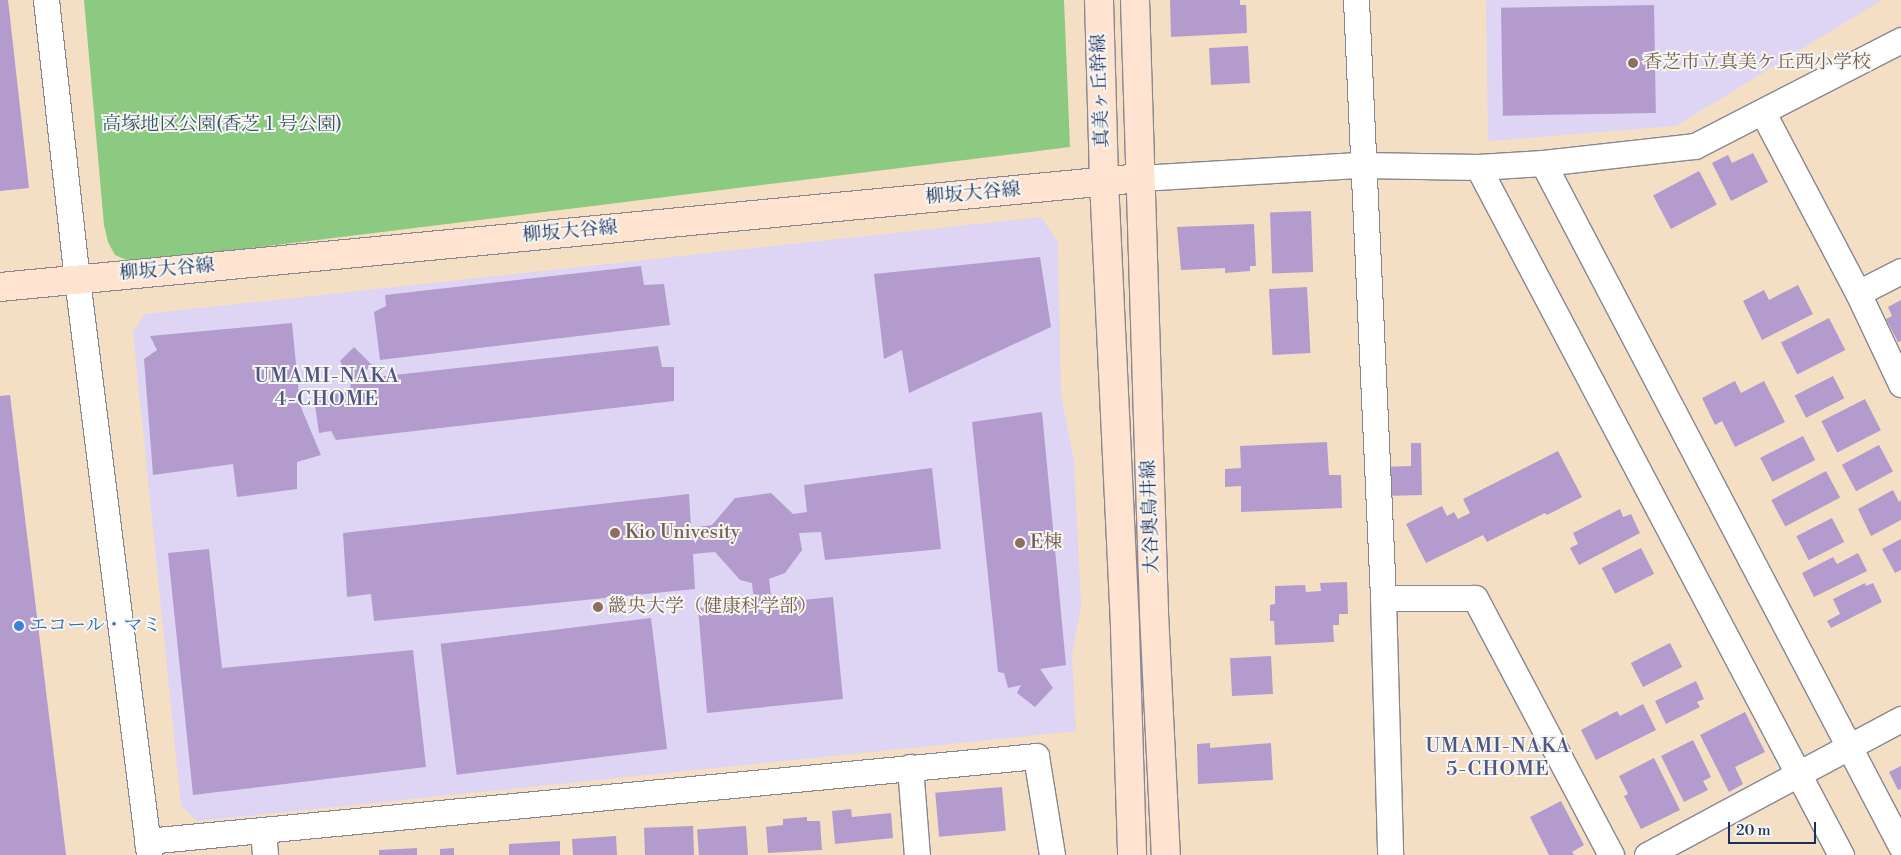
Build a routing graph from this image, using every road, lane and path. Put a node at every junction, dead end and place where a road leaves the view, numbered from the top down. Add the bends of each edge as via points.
1 (46, 0) edge
2 (1099, 0) edge
3 (1135, 0) edge
4 (1356, 0) edge
5 (1901, 40) edge
6 (1763, 112) junction
7 (1543, 163) junction
8 (1362, 165) junction
9 (1478, 167) junction
10 (1140, 178) junction
11 (1104, 181) junction
12 (1901, 271) edge
13 (77, 279) junction
14 (0, 287) edge
15 (1858, 294) junction
16 (1901, 384) edge
17 (1383, 598) junction
18 (1901, 719) edge
19 (1849, 747) junction
20 (910, 767) junction
21 (1798, 774) junction
22 (264, 843) edge
23 (1901, 846) edge
24 (148, 848) edge
25 (917, 855) edge
26 (1052, 855) edge
27 (1132, 855) edge
28 (1166, 855) edge
29 (1390, 855) edge
30 (1612, 855) edge
31 (1647, 855) edge
32 (1841, 855) edge

1 - 13 street
2 - 11 street, 真美ヶ丘幹線
3 - 10 street, 真美ヶ丘幹線
4 - 8 street
5 - 6 street
6 - 7 street via 1695,146
6 - 15 street
7 - 9 street
7 - 19 street
8 - 9 street
8 - 10 street
8 - 17 street
9 - 21 street
10 - 11 street, 柳坂大谷線
10 - 28 street, 大谷奥鳥井線
11 - 13 street, 柳坂大谷線
11 - 27 street, 大谷奥鳥井線
12 - 15 street
13 - 14 street, 柳坂大谷線
13 - 24 street
15 - 16 street
17 - 29 street
17 - 30 street via 1475,598
18 - 19 street
19 - 21 street
19 - 23 street
20 - 22 street
20 - 25 street
20 - 26 street via 1036,756
21 - 31 street
21 - 32 street
22 - 24 street

